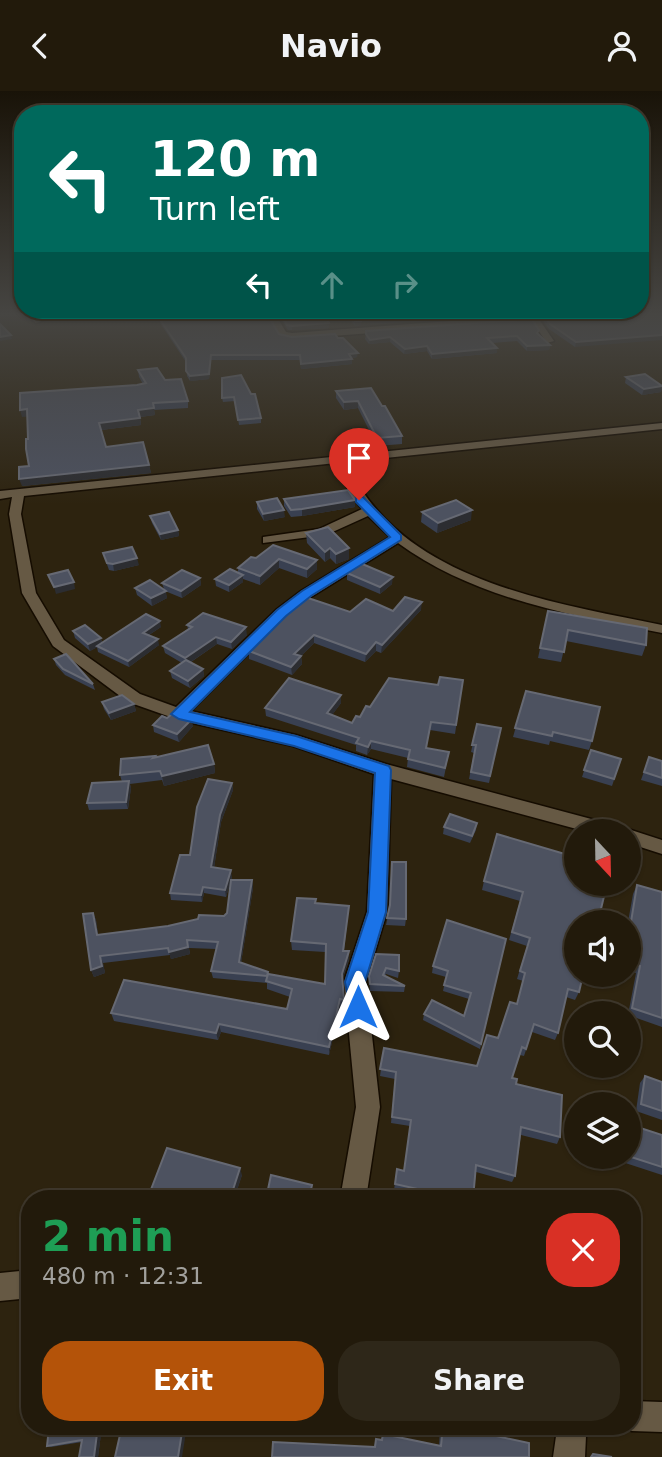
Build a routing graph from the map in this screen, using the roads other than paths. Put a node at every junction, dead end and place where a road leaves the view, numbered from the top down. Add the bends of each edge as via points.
1 (662, 426) edge
2 (340, 459) junction
3 (19, 492) junction
4 (0, 495) edge
5 (369, 510) junction
6 (397, 538) junction
7 (268, 540) dead end
8 (662, 629) edge
9 (179, 714) junction
10 (383, 770) junction
11 (565, 819) edge
12 (641, 840) edge
13 (662, 847) edge
14 (354, 1190) edge
15 (21, 1285) edge
16 (0, 1287) edge
17 (641, 1416) edge
18 (662, 1416) edge
19 (571, 1435) edge
20 (569, 1457) edge

1 - 2 street
2 - 3 street
2 - 5 street via 359,500
3 - 4 street
3 - 9 street via 15,514 29,593 58,643 134,698
5 - 6 street
5 - 7 street via 322,532
6 - 8 street via 491,587
6 - 9 street via 281,613
9 - 10 street via 296,741
10 - 11 street
10 - 14 street via 377,912 355,982 368,1107
12 - 13 street
15 - 16 street
17 - 18 street
19 - 20 street

